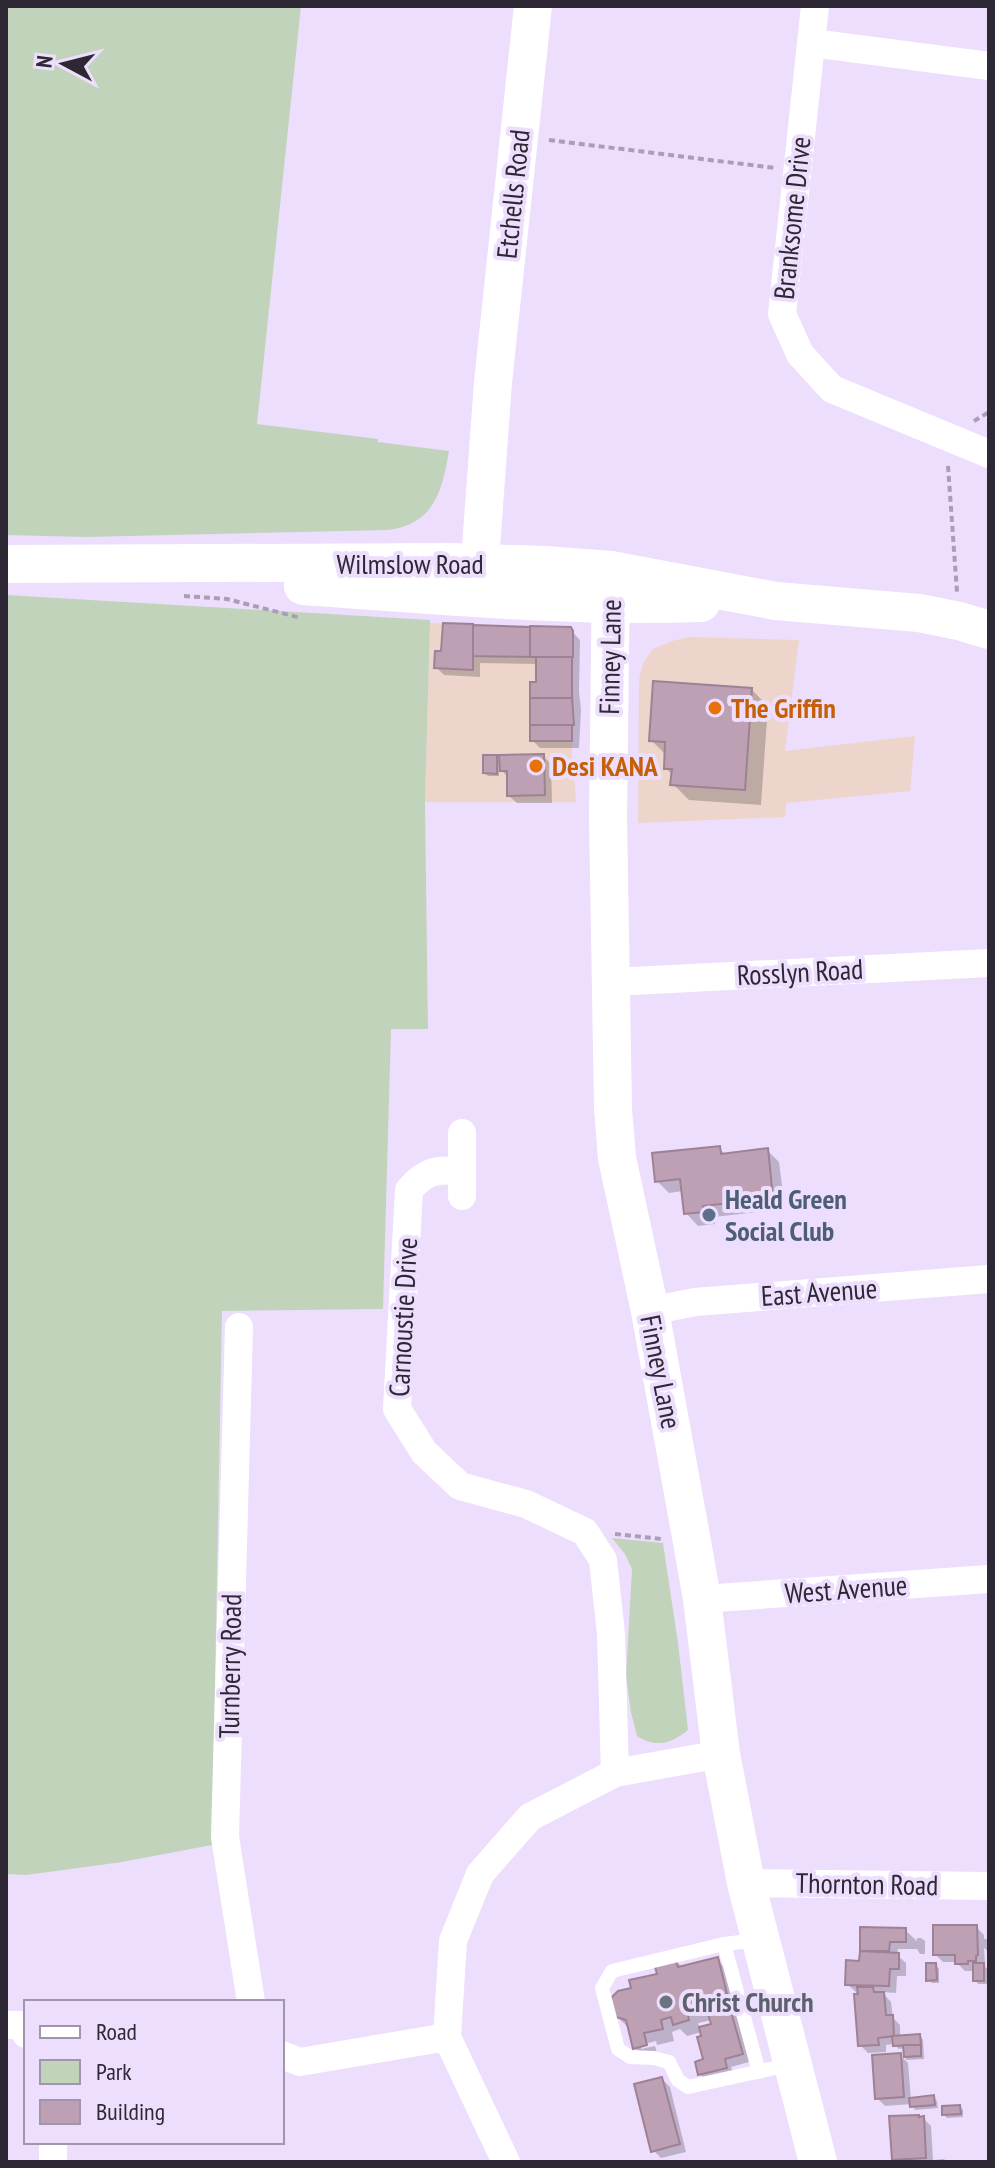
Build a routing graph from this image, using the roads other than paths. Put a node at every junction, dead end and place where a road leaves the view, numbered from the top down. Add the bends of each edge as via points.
1 (533, 6) edge
2 (815, 6) edge
3 (812, 43) junction
4 (989, 66) edge
5 (493, 382) junction
6 (490, 420) junction
7 (989, 454) edge
8 (24, 564) edge
9 (545, 565) junction
10 (462, 580) junction
11 (611, 587) junction
12 (974, 625) edge
13 (989, 963) edge
14 (612, 982) junction
15 (462, 1133) dead end
16 (989, 1279) edge
17 (650, 1311) junction
18 (239, 1327) dead end
19 (989, 1579) edge
20 (702, 1599) junction
21 (721, 1754) junction
22 (615, 1773) junction
23 (746, 1883) junction
24 (989, 1886) edge
25 (742, 1942) junction
26 (251, 2000) edge
27 (6, 2025) edge
28 (24, 2031) edge
29 (447, 2037) junction
30 (284, 2056) edge
31 (776, 2068) junction
32 (506, 2162) edge
33 (818, 2162) edge

1 - 5 street, Etchells Road
2 - 3 street, Branksome Drive
3 - 4 street
3 - 7 street, Branksome Drive via 782,314 800,354 832,389
5 - 6 street, Etchells Road
5 - 10 street, Etchells Road
6 - 9 street via 491,505 514,550
6 - 10 street, Etchells Road
8 - 10 street, Wilmslow Road
9 - 10 street, Wilmslow Road
9 - 11 street, Wilmslow Road
10 - 11 street, Wilmslow Road
11 - 12 street, Wilmslow Road via 919,613
11 - 14 street, Finney Lane
13 - 14 street, Rosslyn Road
14 - 17 street, Finney Lane via 617,1158
15 - 22 street, Carnoustie Drive via 462,1184 439,1169 420,1177 409,1190 397,1409 424,1452 460,1486 526,1504 585,1532 603,1560
16 - 17 street, East Avenue via 695,1302
17 - 20 street, Finney Lane
18 - 26 street, Turnberry Road via 225,1837
19 - 20 street, West Avenue
20 - 21 street, Finney Lane
21 - 22 street
21 - 23 street, Finney Lane
22 - 29 street via 530,1817 480,1874 453,1941
23 - 24 street, Thornton Road
23 - 25 street, Finney Lane
25 - 31 street, Finney Lane
25 - 31 lane via 612,1971 602,1988 618,2049 630,2057 669,2062 688,2087
27 - 28 street via 20,2025
29 - 30 street via 300,2062
29 - 32 street
31 - 33 street, Finney Lane

